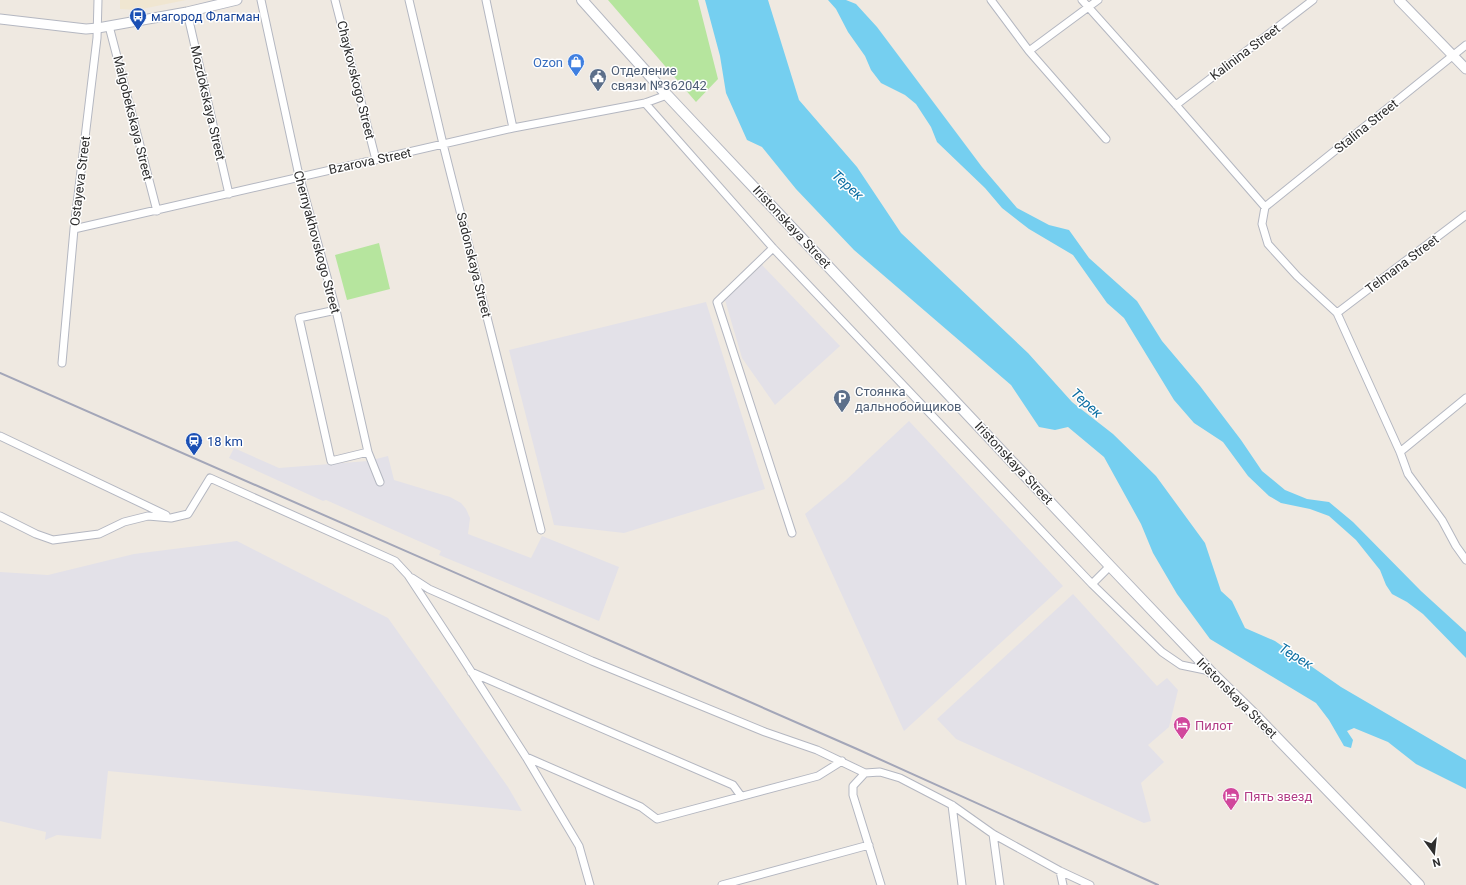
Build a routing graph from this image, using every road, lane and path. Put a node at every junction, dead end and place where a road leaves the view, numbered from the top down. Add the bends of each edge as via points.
1 (98, 0) edge
2 (237, 0) edge
3 (260, 0) edge
4 (336, 0) edge
5 (410, 0) edge
6 (486, 0) edge
7 (582, 0) edge
8 (991, 0) edge
9 (1082, 0) edge
10 (1098, 0) edge
11 (1313, 0) edge
12 (1399, 0) edge
13 (1089, 8) junction
14 (187, 12) junction
15 (0, 18) edge
16 (109, 26) junction
17 (98, 28) junction
18 (1466, 45) edge
19 (1029, 51) junction
20 (1453, 57) junction
21 (1466, 70) edge
22 (667, 95) junction
23 (645, 103) junction
24 (1176, 105) junction
25 (513, 128) junction
26 (1106, 139) dead end
27 (443, 144) junction
28 (376, 160) junction
29 (300, 176) junction
30 (229, 194) junction
31 (1265, 207) junction
32 (157, 211) junction
33 (1466, 215) edge
34 (74, 229) junction
35 (773, 248) junction
36 (336, 310) junction
37 (1337, 313) junction
38 (62, 363) dead end
39 (1466, 398) edge
40 (0, 436) edge
41 (368, 452) junction
42 (1400, 452) junction
43 (380, 482) dead end
44 (0, 516) edge
45 (171, 518) junction
46 (541, 530) dead end
47 (792, 533) dead end
48 (1466, 560) edge
49 (1110, 566) junction
50 (408, 575) junction
51 (1092, 584) junction
52 (1210, 671) junction
53 (471, 672) junction
54 (526, 757) junction
55 (842, 761) junction
56 (865, 773) junction
57 (741, 796) junction
58 (952, 805) junction
59 (993, 834) junction
60 (869, 846) junction
61 (1060, 871) junction
62 (590, 885) edge
63 (722, 885) edge
64 (881, 885) edge
65 (962, 885) edge
66 (1000, 885) edge
67 (1063, 885) edge
68 (1090, 885) edge
69 (1419, 885) edge

1 - 17 street, Ostayeva Street
2 - 14 street
3 - 29 street, Chernyakhovskogo Street
4 - 28 street, Chaykovskogo Street
5 - 27 street, Sadonskaya Street
6 - 25 street
7 - 22 main road, Iristonskaya Street
8 - 19 street
9 - 13 street
10 - 13 street
11 - 24 street, Kalinina Street
12 - 20 street
13 - 19 street
13 - 24 street
14 - 16 street
14 - 30 street, Mozdokskaya Street
15 - 17 street via 86,29
16 - 17 street
16 - 32 street, Malgobekskaya Street
17 - 34 street, Ostayeva Street
18 - 20 street, Stalina Street
19 - 26 street
20 - 21 street
20 - 31 street, Stalina Street
22 - 23 street, Bzarova Street
22 - 49 main road, Iristonskaya Street
23 - 25 street, Bzarova Street
23 - 35 street
24 - 31 street
25 - 27 street, Bzarova Street
27 - 28 street, Bzarova Street
27 - 46 street, Sadonskaya Street
28 - 29 street, Bzarova Street
29 - 30 street, Bzarova Street
29 - 36 street, Chernyakhovskogo Street
30 - 32 street, Bzarova Street
31 - 37 street via 1262,224 1268,244 1297,276
32 - 34 street, Bzarova Street
33 - 37 street, Telmana Street
34 - 38 street, Ostayeva Street
35 - 47 street via 717,302
35 - 51 street
36 - 41 street, Chernyakhovskogo Street
36 - 41 street via 299,318 300,325 331,460
37 - 42 street
39 - 42 street
40 - 45 street
41 - 43 street, Chernyakhovskogo Street
42 - 48 street via 1408,474 1442,520
44 - 45 street via 53,540 99,534 124,522 148,516
45 - 50 street via 188,514 210,478 395,561
49 - 51 street
49 - 52 main road, Iristonskaya Street
50 - 53 street
50 - 55 street via 428,589 592,661
51 - 52 street via 1162,652 1181,666
52 - 69 main road, Iristonskaya Street
53 - 54 street
53 - 57 street via 733,785
54 - 57 street via 641,807 657,819
54 - 62 street via 579,846
55 - 56 street
55 - 57 street via 818,776
56 - 58 street via 880,772 900,778
56 - 60 street via 853,786 853,795
58 - 59 street
58 - 65 street
59 - 61 street
59 - 66 street
60 - 63 street
60 - 64 street
61 - 67 street
61 - 68 street

